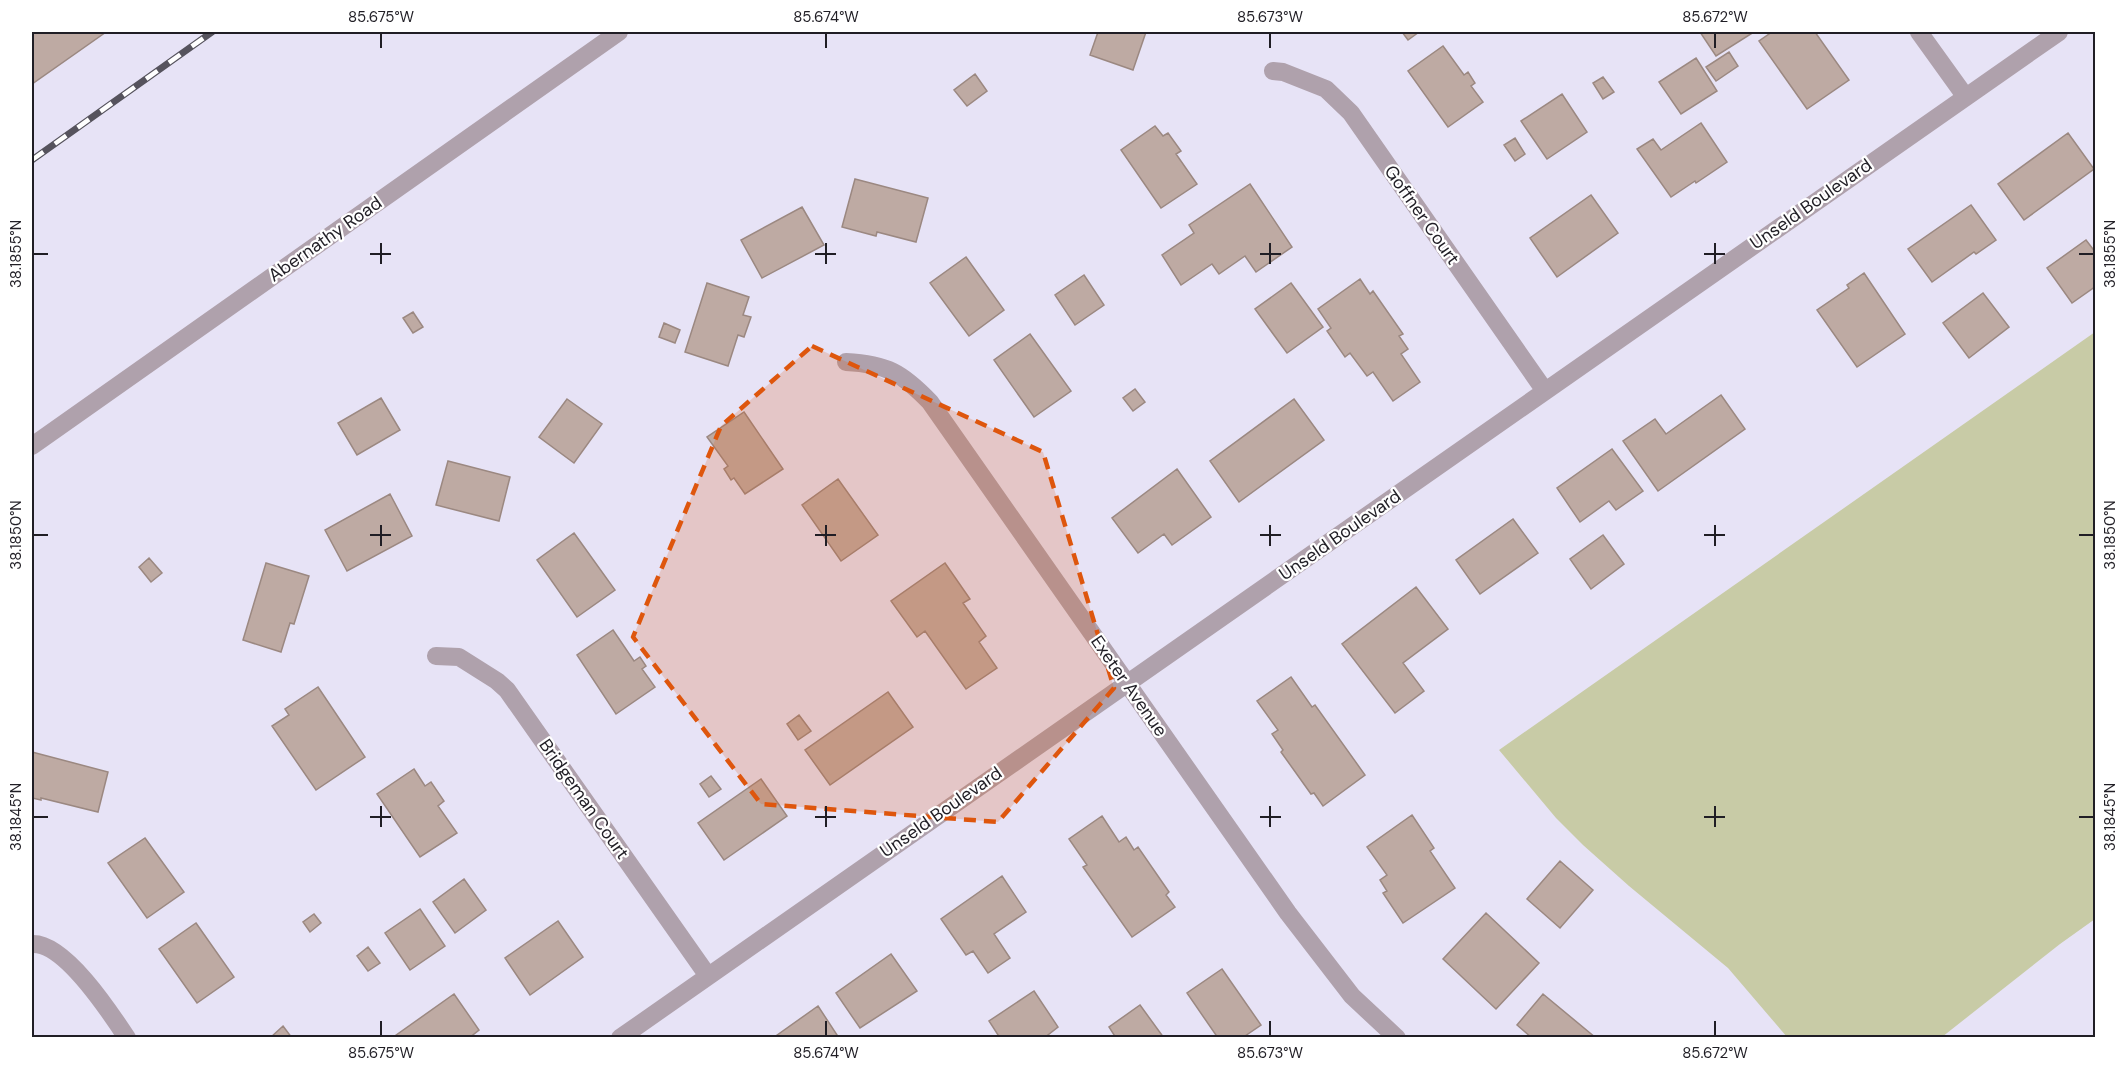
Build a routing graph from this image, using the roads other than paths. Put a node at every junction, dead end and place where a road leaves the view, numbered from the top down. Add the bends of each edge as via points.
1 (619, 32) edge
2 (1919, 32) edge
3 (2059, 32) edge
4 (1273, 70) dead end
5 (1965, 96) junction
6 (846, 362) dead end
7 (1545, 391) junction
8 (32, 446) edge
9 (436, 656) dead end
10 (1127, 683) junction
11 (32, 944) edge
12 (708, 976) junction
13 (128, 1038) edge
14 (620, 1038) edge
15 (1397, 1038) edge

1 - 8 street, Abernathy Road
2 - 5 street
3 - 5 street, Unseld Boulevard
4 - 7 street, Goffner Court via 1326,89 1351,113
5 - 7 street, Unseld Boulevard
6 - 10 street, Exeter Avenue via 871,363 888,369 910,382 930,402
7 - 10 street, Unseld Boulevard
9 - 12 street, Bridgeman Court via 459,657 507,690
10 - 12 street, Unseld Boulevard
10 - 15 street, Exeter Avenue via 1288,913 1352,996
11 - 13 street via 48,946 92,986
12 - 14 street, Unseld Boulevard

